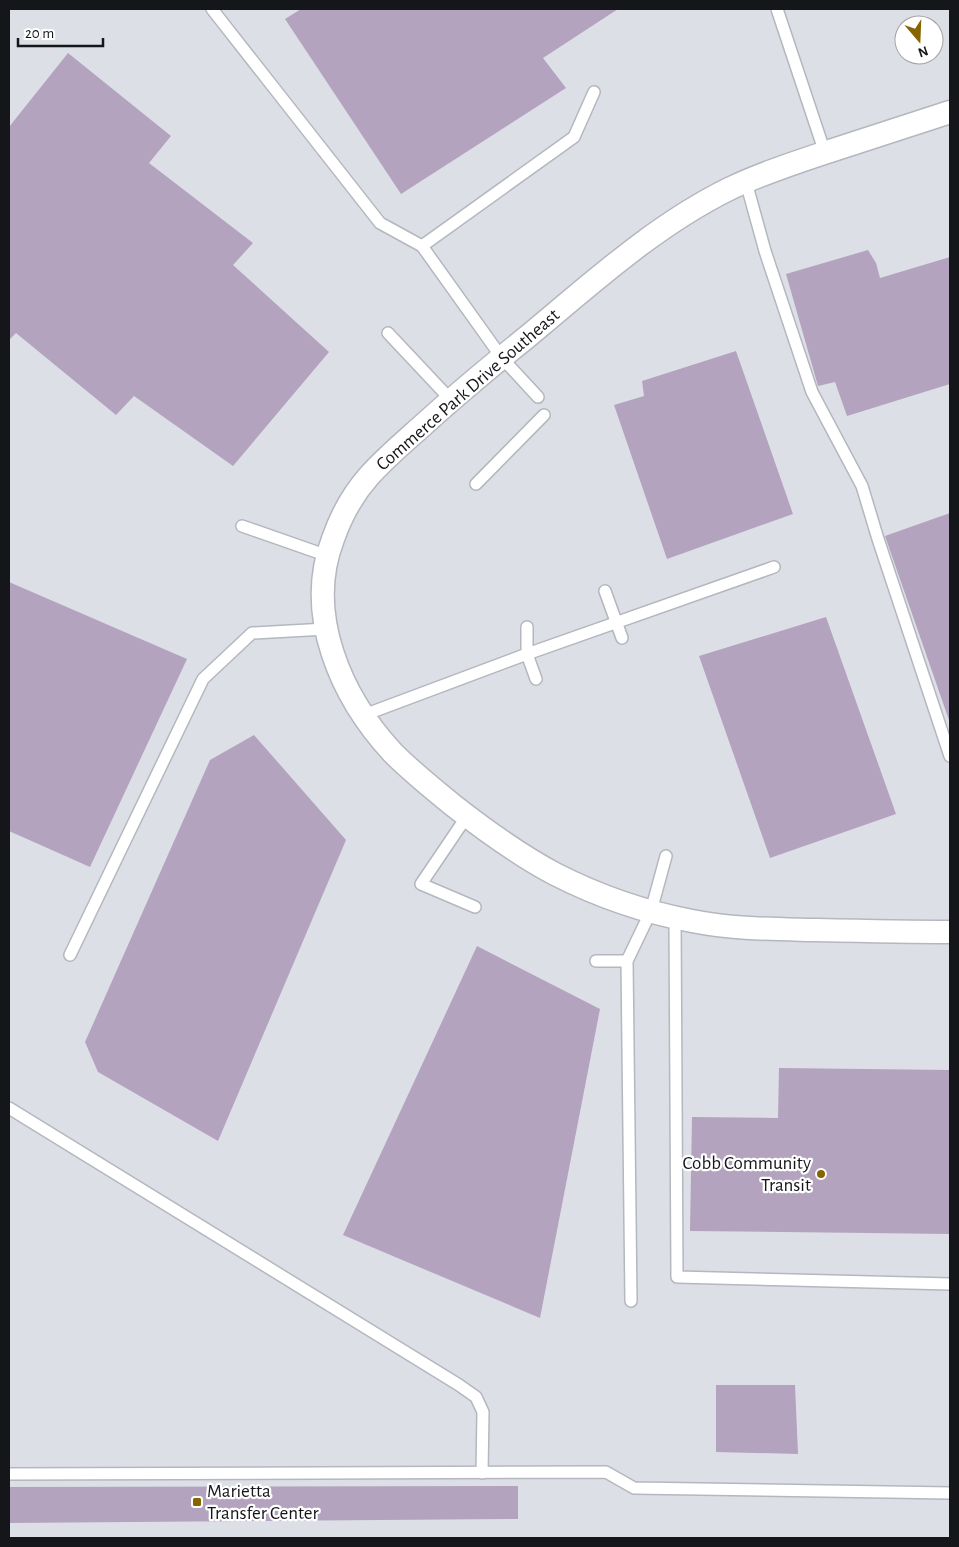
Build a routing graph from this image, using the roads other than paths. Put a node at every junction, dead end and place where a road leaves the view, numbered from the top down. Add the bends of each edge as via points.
1 (212, 9) edge
2 (777, 9) edge
3 (594, 92) dead end
4 (950, 112) edge
5 (825, 153) junction
6 (746, 182) junction
7 (422, 246) junction
8 (388, 333) dead end
9 (502, 358) junction
10 (538, 397) dead end
11 (451, 400) junction
12 (544, 414) dead end
13 (476, 484) dead end
14 (242, 526) dead end
15 (328, 556) junction
16 (774, 567) dead end
17 (604, 591) dead end
18 (616, 623) junction
19 (527, 627) dead end
20 (326, 629) junction
21 (622, 638) dead end
22 (528, 654) junction
23 (536, 680) dead end
24 (364, 715) junction
25 (950, 756) edge
26 (467, 816) junction
27 (666, 856) dead end
28 (475, 907) dead end
29 (651, 911) junction
30 (675, 918) junction
31 (950, 932) edge
32 (70, 955) dead end
33 (627, 960) junction
34 (596, 961) dead end
35 (9, 1108) edge
36 (950, 1284) edge
37 (631, 1301) dead end
38 (482, 1473) junction
39 (9, 1474) edge
40 (950, 1493) edge

1 - 7 lane via 380,224
2 - 5 lane
3 - 7 lane via 574,137
4 - 5 street, Commerce Park Drive Southeast
5 - 6 street, Commerce Park Drive Southeast
6 - 9 street, Commerce Park Drive Southeast via 671,223
6 - 25 lane via 765,251 812,392 862,486
7 - 9 lane
8 - 11 lane
9 - 10 lane
9 - 11 street, Commerce Park Drive Southeast
11 - 15 street, Commerce Park Drive Southeast via 366,479 347,507
12 - 13 lane
14 - 15 lane
15 - 20 street, Commerce Park Drive Southeast via 323,574 322,609
16 - 18 lane
17 - 18 lane
18 - 21 lane
18 - 22 lane
19 - 22 lane
20 - 24 street, Commerce Park Drive Southeast via 339,672
20 - 32 lane via 252,633 203,679
22 - 23 lane
22 - 24 lane
24 - 26 street, Commerce Park Drive Southeast via 393,752
26 - 28 lane via 421,884
26 - 29 street, Commerce Park Drive Southeast via 554,874 601,895
27 - 29 lane
29 - 30 street, Commerce Park Drive Southeast
29 - 33 lane
30 - 31 street, Commerce Park Drive Southeast via 729,928
30 - 36 lane via 677,1277
33 - 34 lane
33 - 37 lane
35 - 38 lane via 476,1397 483,1412
38 - 39 lane
38 - 40 lane via 606,1472 634,1488

